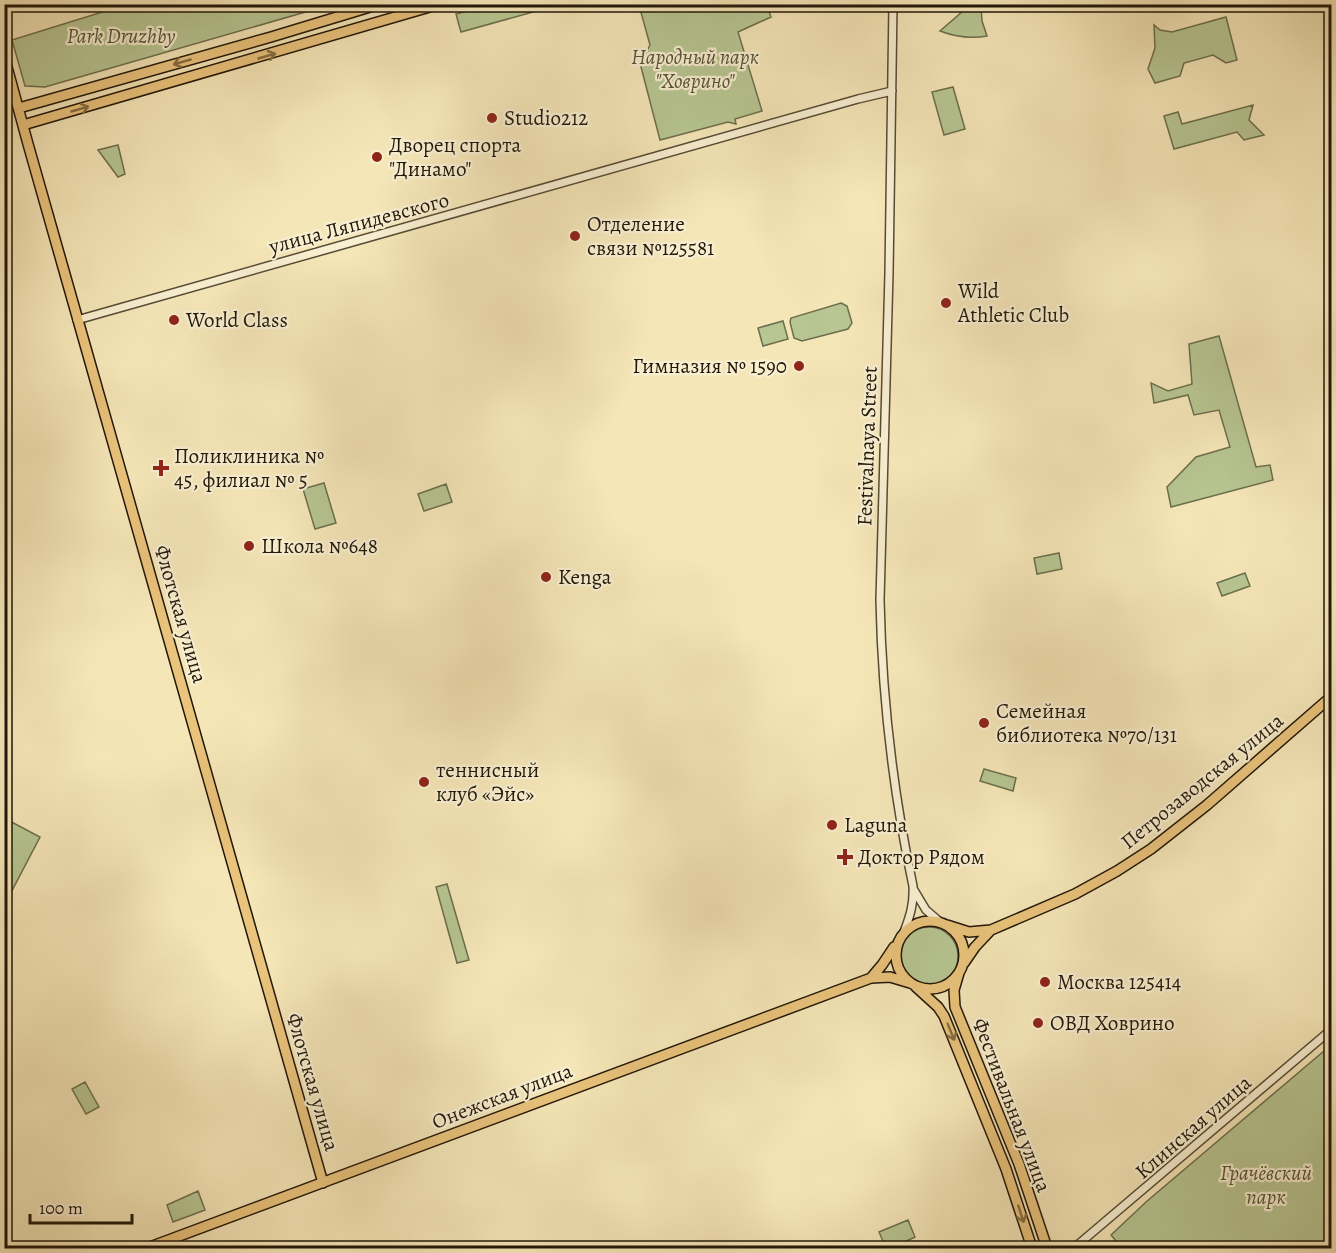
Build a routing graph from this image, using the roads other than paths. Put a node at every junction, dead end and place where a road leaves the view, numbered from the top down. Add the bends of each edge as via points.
1 (380, 4) edge
2 (441, 4) edge
3 (893, 4) edge
4 (4, 56) edge
5 (892, 91) junction
6 (18, 108) junction
7 (23, 125) junction
8 (77, 320) junction
9 (1332, 696) edge
10 (913, 886) junction
11 (944, 924) junction
12 (991, 930) junction
13 (903, 932) junction
14 (897, 942) junction
15 (961, 969) junction
16 (871, 978) junction
17 (913, 985) junction
18 (1332, 1029) edge
19 (323, 1183) junction
20 (147, 1248) edge
21 (1032, 1248) edge
22 (1047, 1248) edge
23 (1074, 1248) edge

1 -> 6 main road
7 -> 2 main road
3 - 5 street, Festivalnaya Street
4 - 6 main road, Флотская улица
5 - 8 street, улица Ляпидевского
5 - 10 street, Festivalnaya Street via 880,628 891,759
6 - 7 main road, Флотская улица
7 - 8 main road, Флотская улица
8 - 19 main road, Флотская улица
9 - 12 main road, Петрозаводская улица via 1200,811 1129,864 1075,894
10 - 11 street, Festivalnaya Street via 926,910
10 - 13 street, Festivalnaya Street via 912,912
11 - 12 main road, Петрозаводская улица via 969,932
11 - 13 main road via 921,922
11 - 15 main road via 955,932 963,947
12 - 15 main road, Петрозаводская улица
13 - 14 main road
14 - 16 main road
14 - 17 main road via 897,965 901,975
15 - 17 main road via 941,987
15 - 22 main road, Фестивальная улица via 954,990 955,1007
16 - 17 main road, Онежская улица via 890,977
16 - 19 main road, Онежская улица
17 -> 21 main road, Фестивальная улица via 944,1016
18 - 23 street, Клинская улица
19 - 20 main road, Онежская улица

